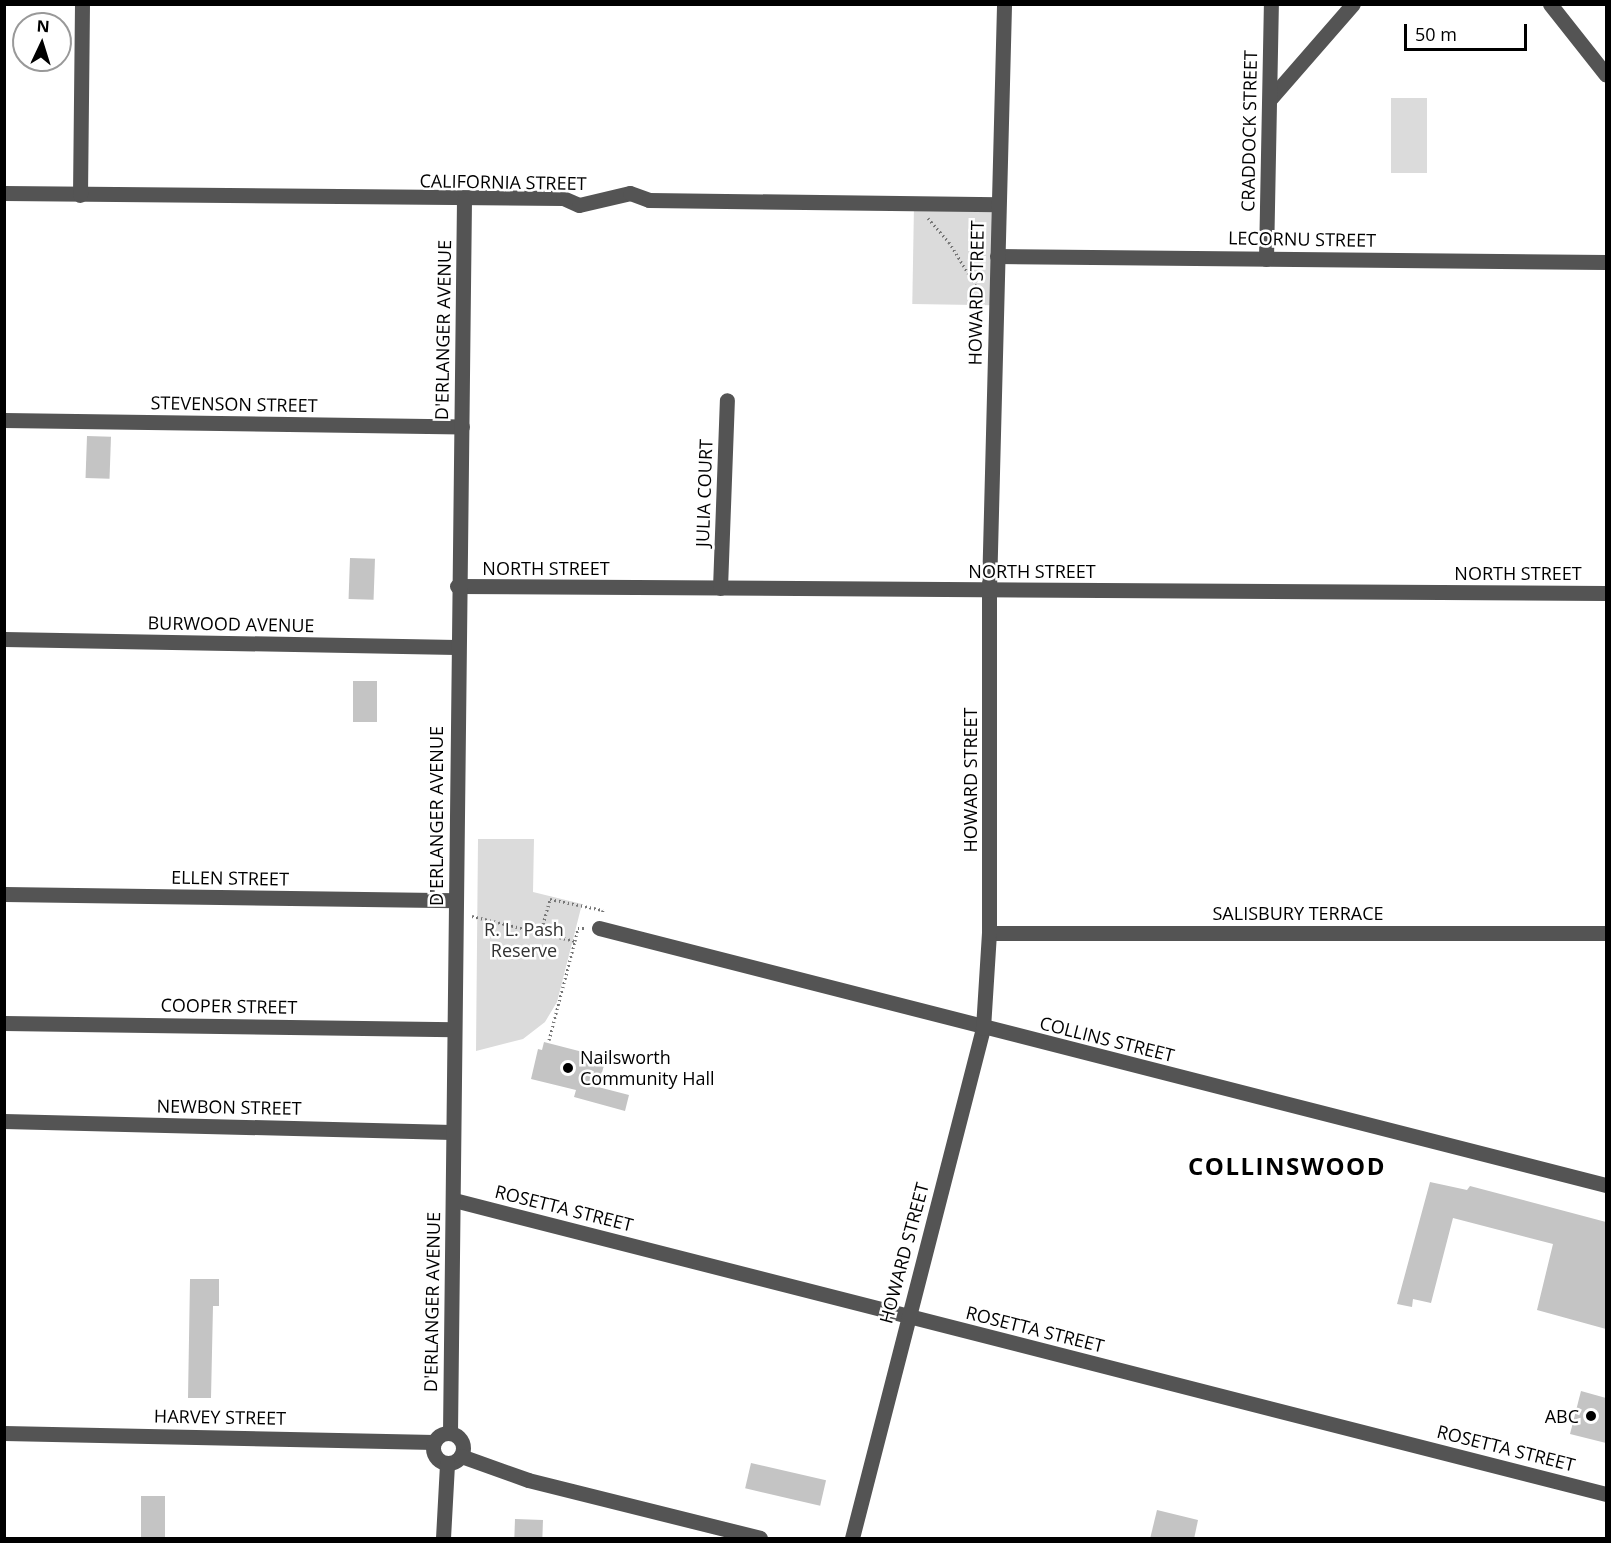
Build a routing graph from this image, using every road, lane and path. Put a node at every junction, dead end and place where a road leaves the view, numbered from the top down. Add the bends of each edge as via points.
1 (82, 4) edge
2 (1004, 4) edge
3 (1271, 4) edge
4 (1353, 4) edge
5 (1550, 4) edge
6 (1606, 75) edge
7 (1270, 99) junction
8 (4, 194) edge
9 (80, 195) junction
10 (464, 200) junction
11 (919, 202) junction
12 (998, 204) junction
13 (997, 256) junction
14 (1266, 259) junction
15 (1606, 262) edge
16 (996, 298) junction
17 (727, 400) dead end
18 (4, 420) edge
19 (462, 426) junction
20 (457, 586) junction
21 (720, 588) junction
22 (989, 590) junction
23 (1606, 592) edge
24 (4, 639) edge
25 (456, 647) junction
26 (4, 894) edge
27 (456, 900) junction
28 (472, 916) dead end
29 (599, 928) junction
30 (533, 930) junction
31 (990, 933) junction
32 (1606, 933) edge
33 (575, 941) junction
34 (4, 1023) edge
35 (983, 1028) junction
36 (454, 1029) junction
37 (549, 1040) dead end
38 (4, 1121) edge
39 (453, 1132) junction
40 (1606, 1185) edge
41 (454, 1200) junction
42 (908, 1317) junction
43 (4, 1432) edge
44 (450, 1433) junction
45 (434, 1442) junction
46 (454, 1459) junction
47 (1606, 1494) edge
48 (443, 1539) edge
49 (760, 1539) edge
50 (852, 1539) edge

1 - 9 street
2 - 12 street, HOWARD STREET
3 - 7 street, CRADDOCK STREET
4 - 7 street
5 - 6 street
7 - 14 street, CRADDOCK STREET
8 - 9 street, CALIFORNIA STREET
9 - 10 street, CALIFORNIA STREET
10 - 11 street, CALIFORNIA STREET via 563,198 586,204 630,193 649,200
10 - 19 street, D'ERLANGER AVENUE
11 - 12 street, CALIFORNIA STREET
11 - 16 path via 919,208 967,267 983,297
12 - 13 street, HOWARD STREET
13 - 14 street, LECORNU STREET
13 - 16 street, HOWARD STREET
14 - 15 street, LECORNU STREET
16 - 22 street, HOWARD STREET
17 - 21 street, JULIA COURT
18 - 19 street, STEVENSON STREET
19 - 20 street, D'ERLANGER AVENUE
20 - 21 street, NORTH STREET
20 - 25 street, D'ERLANGER AVENUE
21 - 22 street, NORTH STREET
22 - 23 street, NORTH STREET
22 - 31 street, HOWARD STREET
24 - 25 street, BURWOOD AVENUE
25 - 27 street, D'ERLANGER AVENUE
26 - 27 street, ELLEN STREET
27 - 36 street, D'ERLANGER AVENUE
28 - 30 path
29 - 30 path via 603,910 550,899 543,924
29 - 33 path via 578,928
29 - 35 street, COLLINS STREET
30 - 33 path
31 - 32 street, SALISBURY TERRACE
31 - 35 street, HOWARD STREET
33 - 37 path
34 - 36 street, COOPER STREET
35 - 40 street, COLLINS STREET
35 - 42 street, HOWARD STREET
36 - 39 street, D'ERLANGER AVENUE
38 - 39 street, NEWBON STREET
39 - 41 street, D'ERLANGER AVENUE
41 - 42 street, ROSETTA STREET
41 - 44 street, D'ERLANGER AVENUE
42 - 47 street, ROSETTA STREET
42 - 50 street, HOWARD STREET
43 - 45 street, HARVEY STREET
44 - 45 street
44 - 46 street via 462,1443
45 - 46 street via 437,1458
46 - 48 street
46 - 49 street

